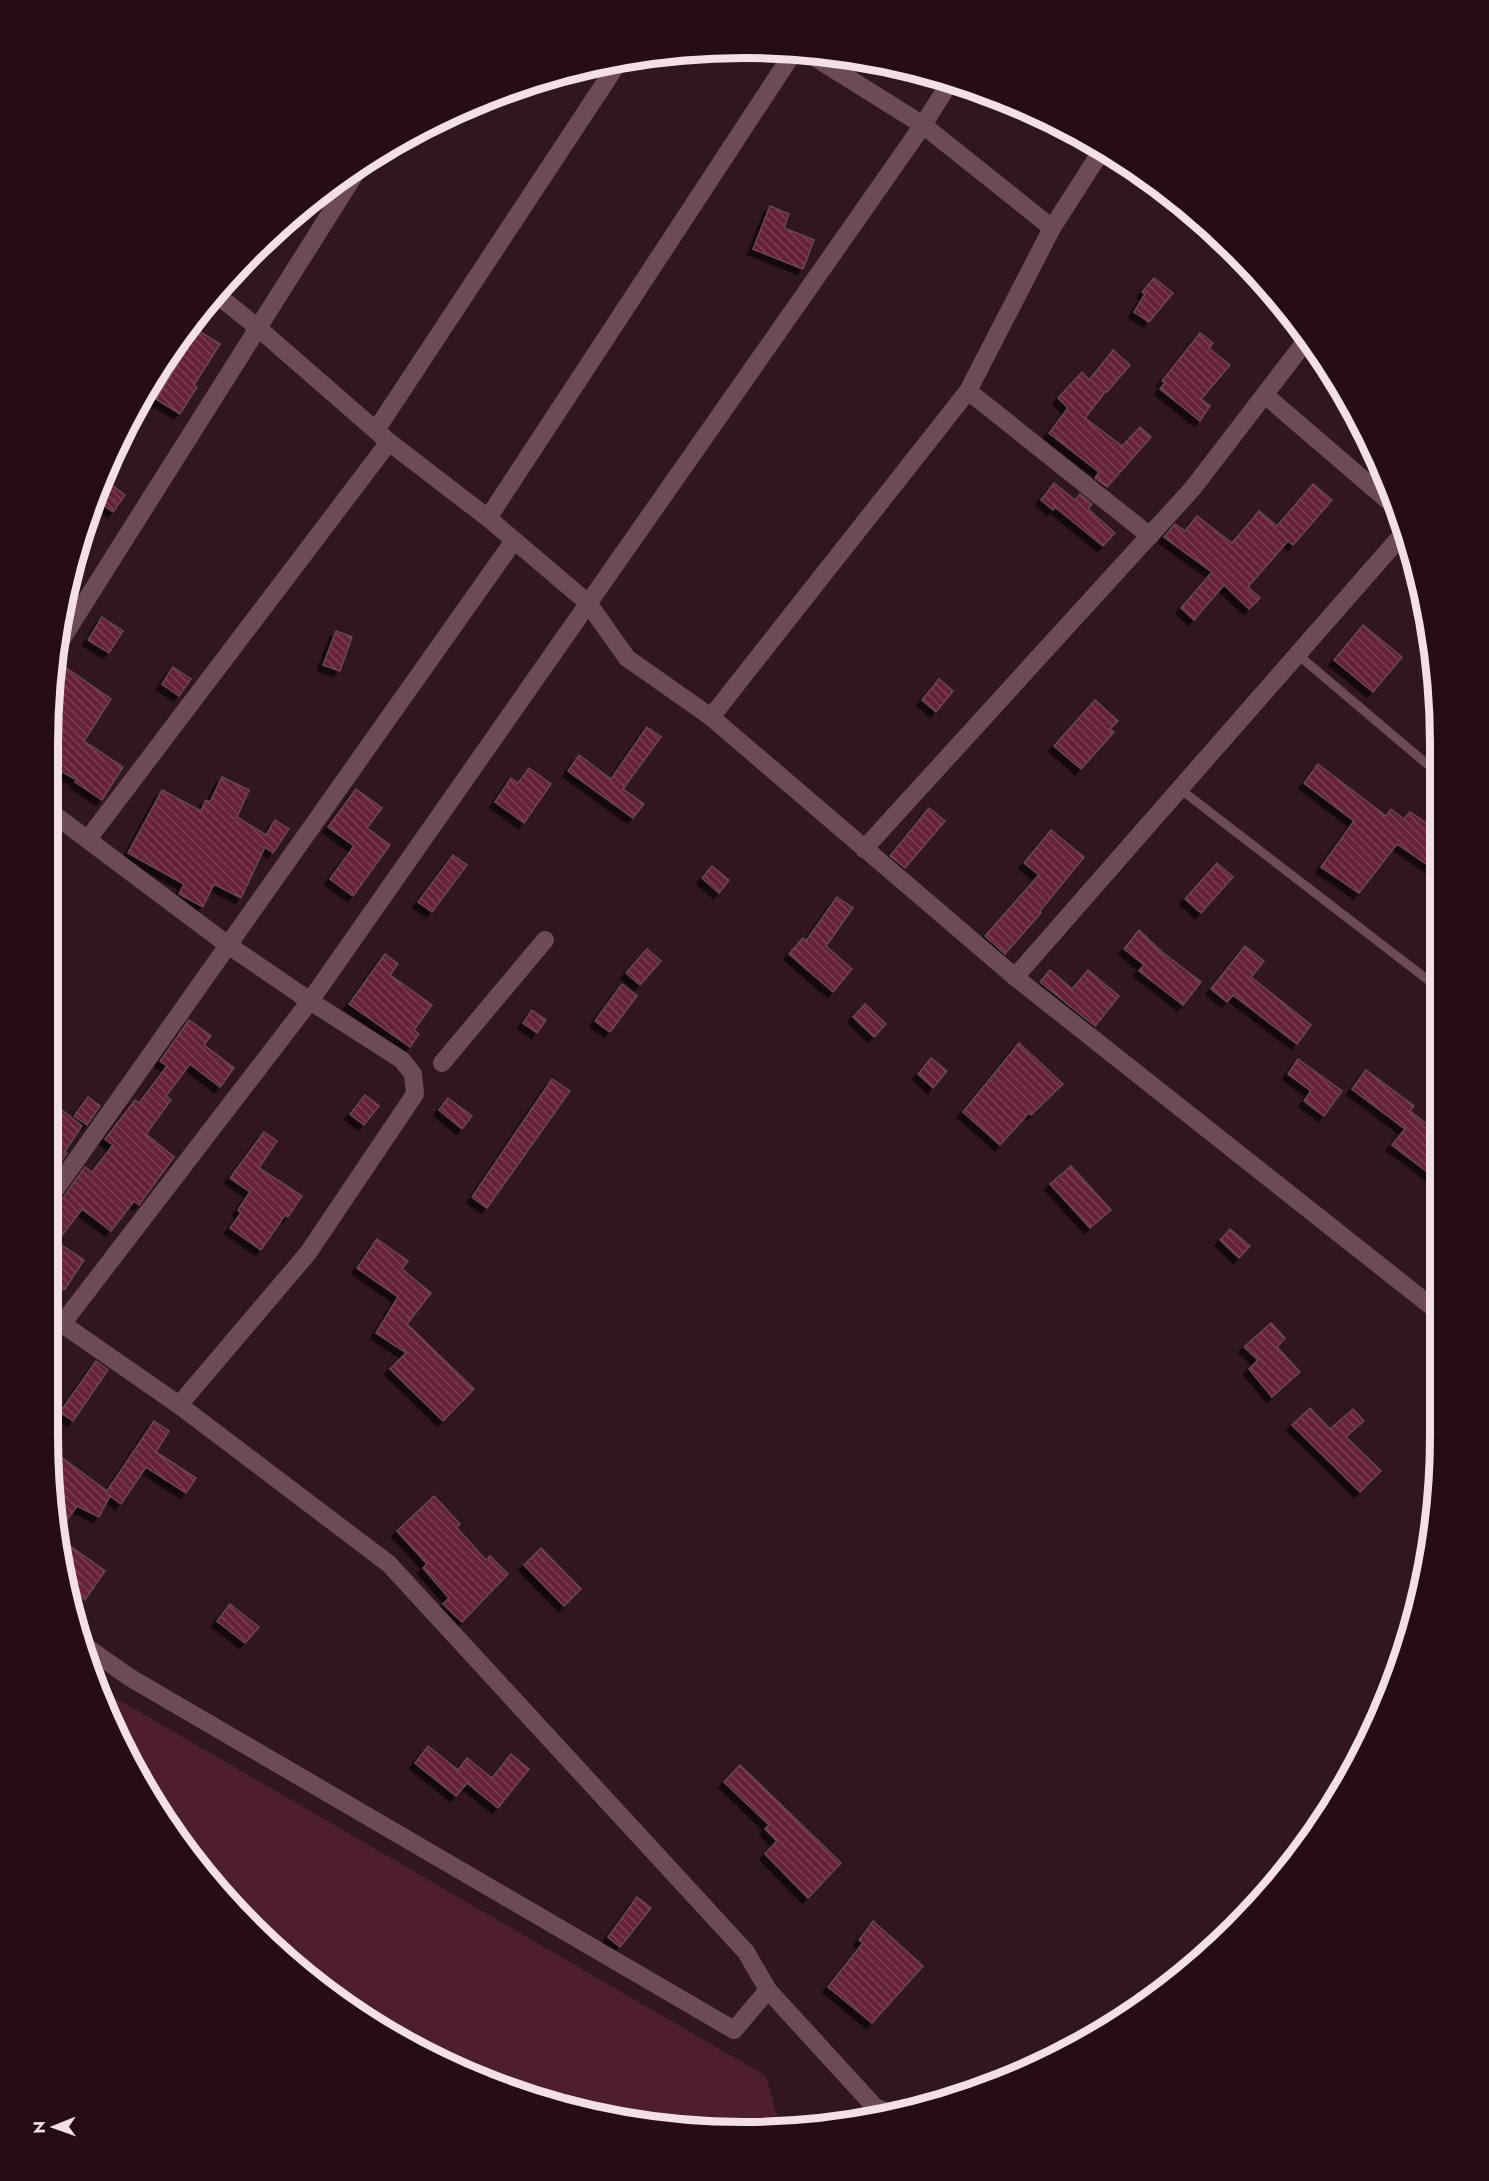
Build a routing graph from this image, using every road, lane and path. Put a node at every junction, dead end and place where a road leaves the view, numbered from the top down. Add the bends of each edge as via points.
1 (788, 60) edge
2 (824, 63) edge
3 (613, 72) edge
4 (946, 89) edge
5 (923, 125) junction
6 (1098, 156) edge
7 (348, 185) edge
8 (1052, 228) junction
9 (223, 299) edge
10 (257, 327) junction
11 (1302, 345) edge
12 (968, 391) junction
13 (1265, 395) junction
14 (382, 436) junction
15 (1384, 497) edge
16 (488, 518) junction
17 (1150, 536) junction
18 (1399, 539) edge
19 (513, 542) junction
20 (588, 603) junction
21 (69, 627) edge
22 (1297, 654) junction
23 (711, 717) junction
24 (1430, 767) edge
25 (1179, 789) junction
26 (58, 817) edge
27 (88, 839) junction
28 (864, 849) junction
29 (545, 940) dead end
30 (228, 945) junction
31 (1015, 977) junction
32 (1430, 982) edge
33 (310, 1001) junction
34 (442, 1063) dead end
35 (58, 1186) edge
36 (1430, 1305) edge
37 (58, 1315) edge
38 (58, 1321) edge
39 (179, 1405) junction
40 (93, 1652) edge
41 (768, 1990) junction
42 (879, 2109) edge

1 - 16 street
2 - 5 street
3 - 14 street
4 - 5 street
5 - 8 street
5 - 20 street
6 - 8 street
7 - 10 street
8 - 12 street
9 - 10 street
10 - 14 street
10 - 21 street
11 - 13 street
12 - 17 street
12 - 23 street
13 - 15 street
13 - 17 street
14 - 16 street
14 - 27 street
16 - 19 street
17 - 28 street
18 - 22 street
19 - 20 street
19 - 30 street
20 - 23 street via 627,658
20 - 33 street
22 - 24 lane
22 - 25 street
23 - 28 street
25 - 31 street
25 - 32 lane
26 - 27 street
27 - 30 street
28 - 31 street
29 - 34 street
30 - 33 street
30 - 35 street
31 - 36 street
33 - 37 street
33 - 39 street via 402,1060 413,1074 415,1094 308,1253
38 - 39 street
39 - 41 street via 389,1564 746,1952
40 - 41 street via 129,1677 734,2030
41 - 42 street

